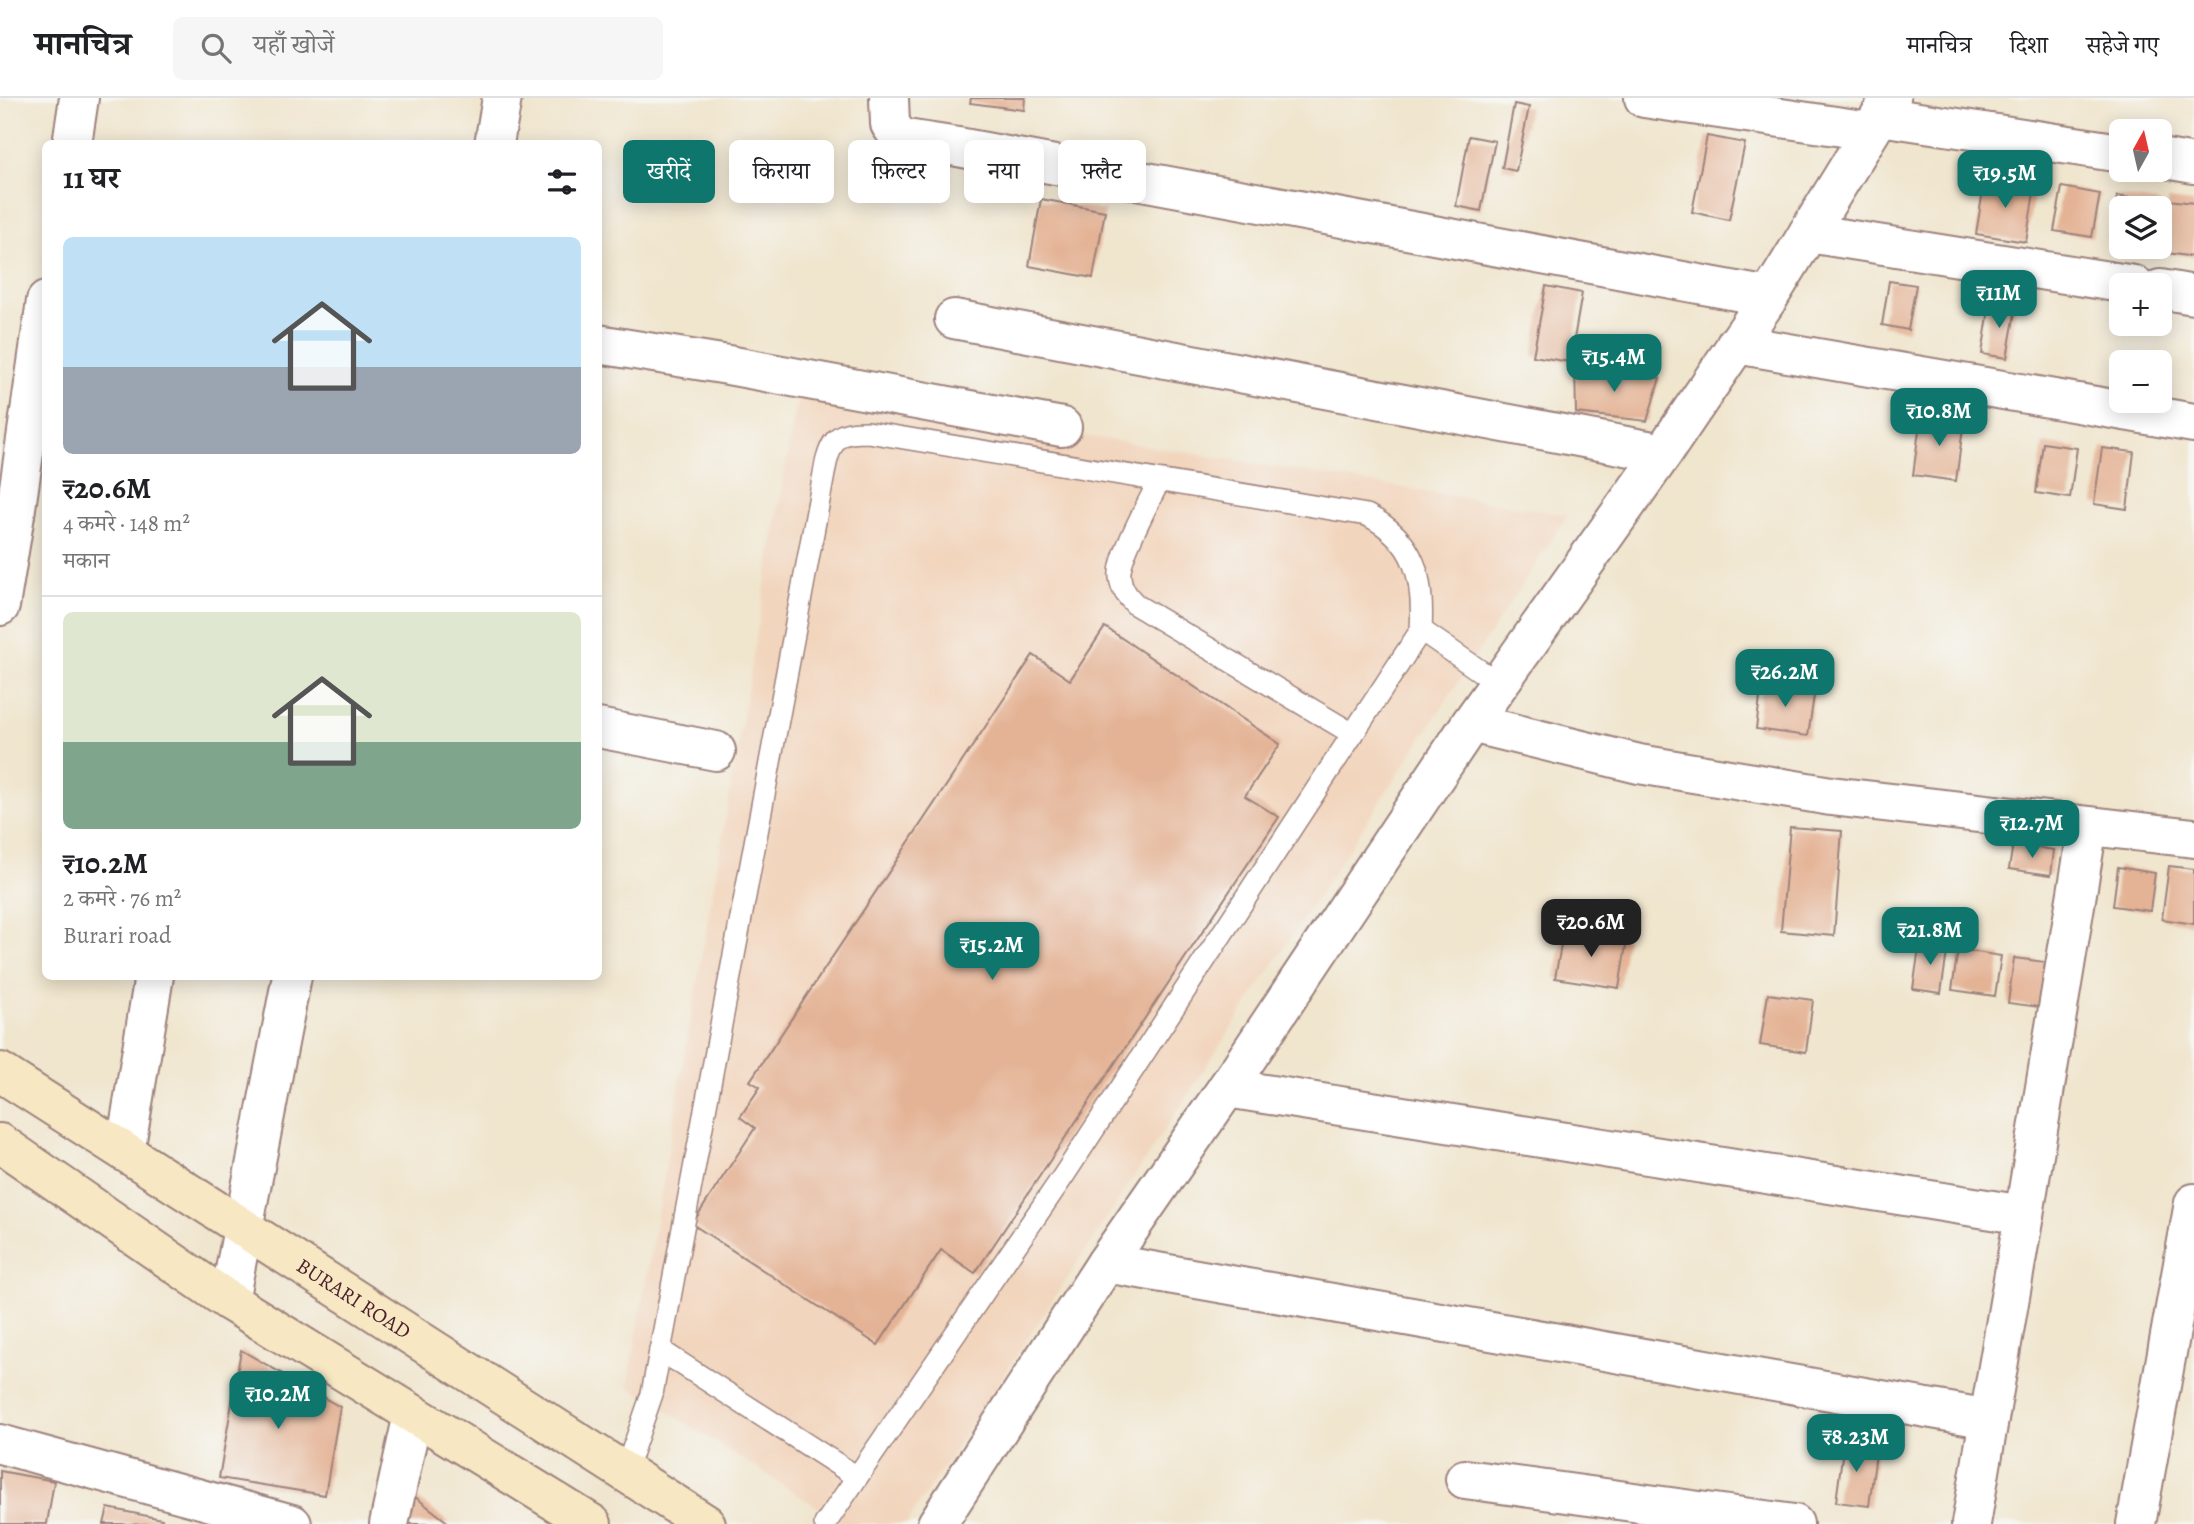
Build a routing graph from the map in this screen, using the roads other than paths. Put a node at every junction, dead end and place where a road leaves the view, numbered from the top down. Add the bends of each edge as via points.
1 (79, 98) edge
2 (502, 98) edge
3 (889, 98) edge
4 (1644, 98) edge
5 (1880, 115) edge
6 (73, 140) edge
7 (495, 140) edge
8 (2109, 151) edge
9 (2172, 160) edge
10 (2194, 164) edge
11 (1808, 233) junction
12 (2109, 281) edge
13 (2172, 291) edge
14 (2194, 295) edge
15 (1769, 297) junction
16 (954, 319) dead end
17 (42, 334) edge
18 (1736, 344) junction
19 (602, 345) edge
20 (2194, 423) edge
21 (1062, 428) dead end
22 (1663, 453) junction
23 (1159, 481) junction
24 (20, 516) edge
25 (0, 606) edge
26 (1421, 630) junction
27 (1499, 684) junction
28 (1471, 723) junction
29 (602, 729) edge
30 (1353, 734) junction
31 (716, 751) dead end
32 (2088, 826) junction
33 (2194, 838) edge
34 (153, 980) edge
35 (291, 980) edge
36 (0, 1072) edge
37 (1227, 1088) junction
38 (0, 1143) edge
39 (125, 1152) junction
40 (2194, 1203) edge
41 (2024, 1215) junction
42 (243, 1228) junction
43 (1106, 1263) junction
44 (229, 1301) junction
45 (660, 1350) junction
46 (413, 1414) junction
47 (1989, 1419) junction
48 (0, 1444) edge
49 (625, 1472) junction
50 (857, 1477) junction
51 (1465, 1479) dead end
52 (196, 1511) edge
53 (292, 1524) edge
54 (389, 1524) edge
55 (592, 1524) edge
56 (706, 1524) edge
57 (825, 1524) edge
58 (937, 1524) edge
59 (1794, 1524) edge
60 (1970, 1524) edge
61 (2136, 1524) edge

1 - 6 street
2 - 7 street
3 - 15 street via 890,124 900,138
4 - 5 street
5 - 8 street
5 - 11 street
9 - 10 street
11 - 12 street
11 - 15 street
13 - 14 street
15 - 18 street
16 - 22 street
17 - 24 street
18 - 20 street
18 - 22 street
19 - 21 street
22 - 27 street
23 - 26 lane via 1367,515 1386,525 1401,540 1420,579
23 - 30 lane via 1123,559 1119,576 1125,594 1136,605
23 - 45 lane via 868,432 837,437 829,449
24 - 25 street
26 - 27 lane
26 - 30 lane
27 - 28 street
28 - 32 street via 1639,764 1733,780
28 - 37 street
29 - 31 street
30 - 50 lane via 1064,1175
32 - 33 street
32 - 41 street
34 - 39 street
35 - 42 street
36 - 39 main road, BURARI ROAD
37 - 41 street
37 - 43 street
38 - 44 main road
39 - 42 main road, BURARI ROAD
40 - 61 street
41 - 47 street
42 - 44 street
42 - 49 main road, BURARI ROAD
43 - 47 street
43 - 58 street
44 - 46 main road
45 - 49 lane via 652,1394
45 - 50 lane
46 - 54 street
46 - 55 main road
47 - 60 street
48 - 52 street
49 - 56 main road, BURARI ROAD
50 - 57 lane
51 - 59 street
52 - 53 street

